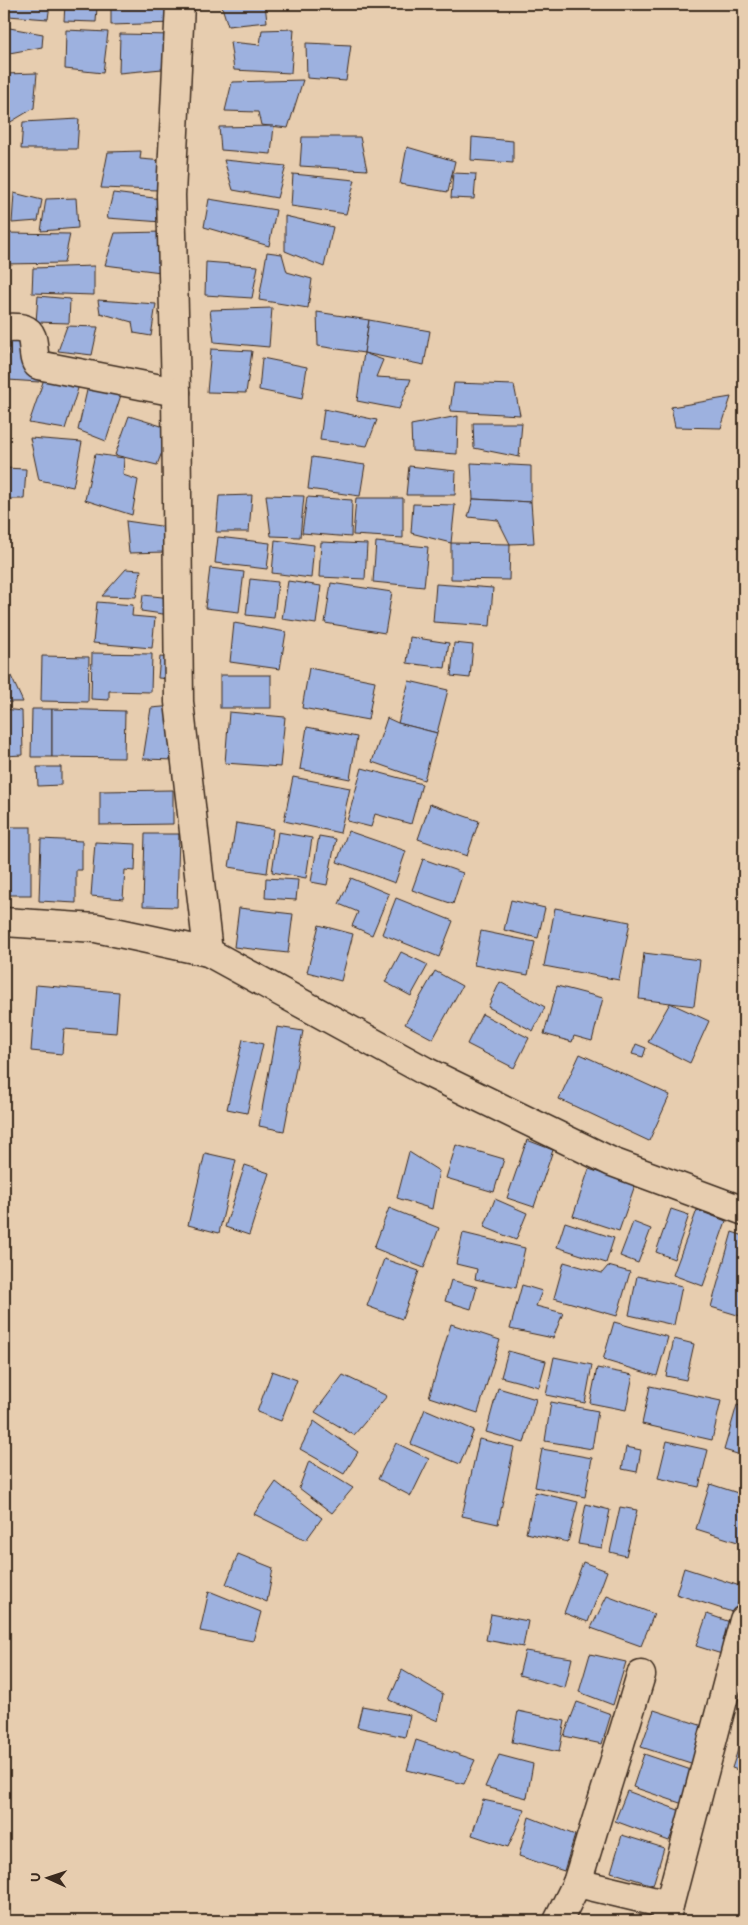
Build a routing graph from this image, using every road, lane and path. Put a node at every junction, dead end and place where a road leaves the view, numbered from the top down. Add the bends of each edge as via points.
1 (180, 4) edge
2 (4, 328) edge
3 (176, 392) junction
4 (4, 922) edge
5 (208, 952) junction
6 (744, 1211) edge
7 (744, 1620) edge
8 (640, 1675) dead end
9 (577, 1883) junction
10 (667, 1913) edge
11 (558, 1921) edge

1 - 3 street via 171,195
2 - 3 street via 28,331 38,365
3 - 5 street via 179,702
4 - 5 street via 96,928
5 - 6 street via 425,1071 603,1158
7 - 10 street
8 - 9 street
9 - 10 street
9 - 11 street

